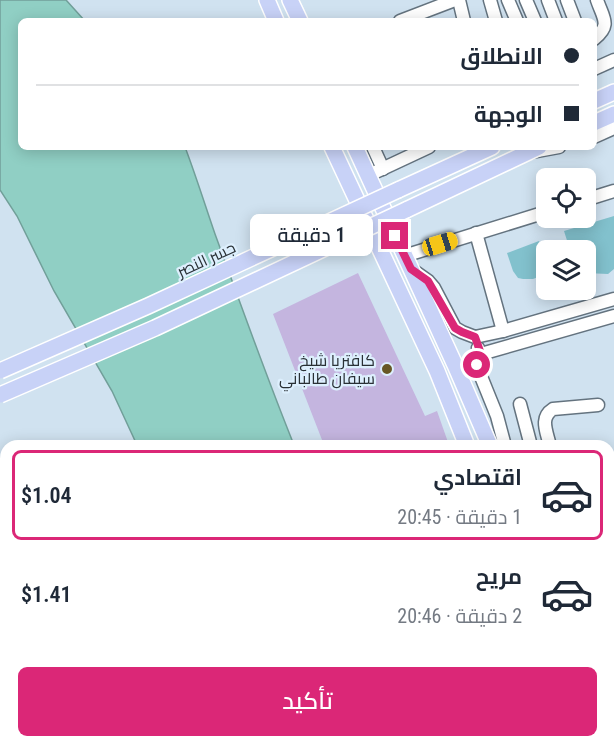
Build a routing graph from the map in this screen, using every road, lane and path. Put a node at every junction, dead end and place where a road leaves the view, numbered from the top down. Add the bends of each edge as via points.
1 (267, 0) edge
2 (291, 0) edge
3 (457, 0) edge
4 (490, 0) edge
5 (508, 0) edge
6 (526, 0) edge
7 (548, 0) edge
8 (567, 0) edge
9 (597, 0) edge
10 (275, 18) edge
11 (299, 18) edge
12 (408, 18) edge
13 (463, 18) edge
14 (495, 18) edge
15 (516, 18) edge
16 (534, 18) edge
17 (555, 18) edge
18 (574, 18) edge
19 (597, 37) edge
20 (614, 60) edge
21 (597, 68) edge
22 (614, 92) edge
23 (597, 100) edge
24 (614, 114) edge
25 (597, 122) edge
26 (614, 128) edge
27 (597, 136) edge
28 (333, 150) edge
29 (356, 150) edge
30 (374, 150) edge
31 (423, 150) edge
32 (485, 150) edge
33 (532, 150) edge
34 (383, 169) junction
35 (367, 176) junction
36 (614, 191) edge
37 (596, 197) edge
38 (536, 215) edge
39 (476, 233) junction
40 (408, 262) junction
41 (614, 299) edge
42 (614, 316) edge
43 (503, 331) junction
44 (475, 337) junction
45 (481, 354) junction
46 (0, 371) edge
47 (0, 395) edge
48 (520, 404) dead end
49 (598, 405) dead end
50 (465, 440) edge
51 (487, 440) edge
52 (503, 440) edge
53 (529, 440) edge
54 (548, 440) edge

1 - 10 main road
2 - 11 main road
3 - 12 street
3 - 13 street
4 - 14 street
5 - 15 street
6 - 16 street
7 - 17 street
8 - 18 street
9 - 19 street via 605,27
20 - 21 street
22 - 23 main road
24 - 25 main road
26 - 27 street
28 - 50 main road via 437,371
29 - 35 main road
30 - 34 street
31 - 34 street
32 - 46 main road, جسر النصر, bridge
33 - 47 main road, bridge via 155,328
34 - 35 street
35 - 40 main road
36 - 37 street
38 - 39 street
39 - 40 street
39 - 43 street
40 - 44 street via 428,281 455,328
40 - 51 main road
41 - 43 street
42 - 45 street
43 - 44 street
44 - 45 street
45 - 52 street via 478,369
48 - 53 street
49 - 54 street via 547,412 544,422

